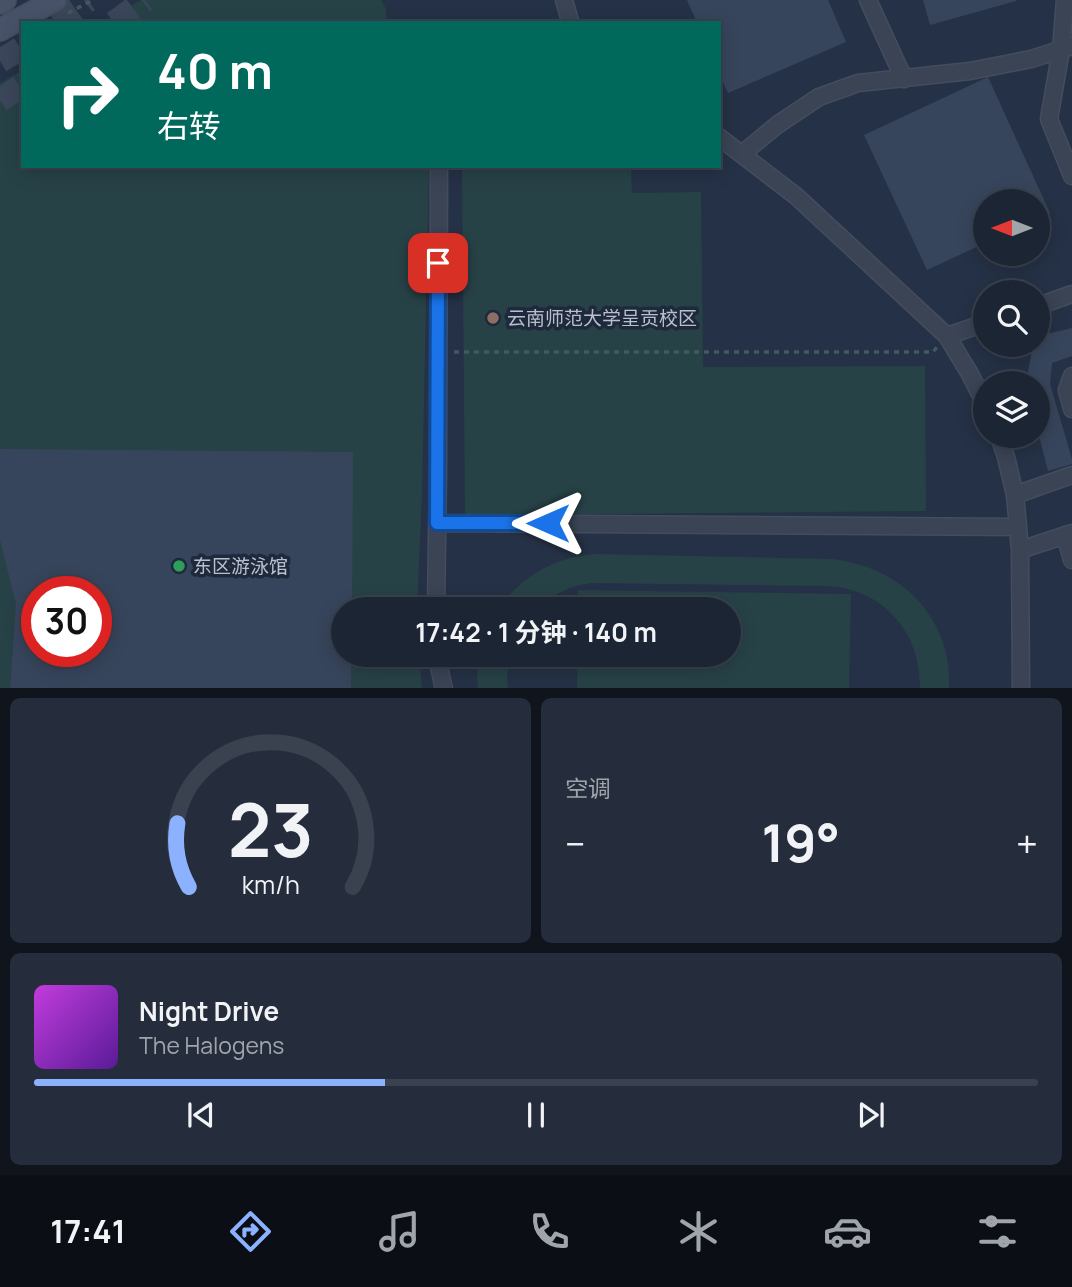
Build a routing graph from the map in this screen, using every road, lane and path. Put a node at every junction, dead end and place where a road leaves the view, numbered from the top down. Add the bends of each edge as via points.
1 (5, 0) edge
2 (55, 0) edge
3 (564, 0) edge
4 (869, 0) edge
5 (1065, 0) edge
6 (0, 3) edge
7 (570, 21) edge
8 (0, 30) edge
9 (1067, 48) edge
10 (904, 79) junction
11 (721, 138) edge
12 (742, 154) junction
13 (439, 168) edge
14 (1072, 176) edge
15 (1072, 294) edge
16 (1050, 302) edge
17 (973, 327) edge
18 (947, 335) junction
19 (438, 352) junction
20 (1072, 376) edge
21 (973, 380) edge
22 (1072, 409) edge
23 (1003, 448) edge
24 (1072, 475) edge
25 (1015, 495) junction
26 (437, 523) junction
27 (1018, 527) junction
28 (1069, 534) edge
29 (1020, 551) junction
30 (1072, 560) edge
31 (436, 597) edge
32 (439, 667) edge
33 (444, 688) edge
34 (1021, 688) edge

1 - 6 main road
2 - 8 main road
3 - 7 street
4 - 10 street
5 - 9 street
9 - 10 street via 970,71
9 - 14 street via 1049,119
10 - 12 street via 858,83 820,97
11 - 12 street
12 - 18 street via 796,196
13 - 19 street
15 - 16 street
17 - 18 street
18 - 19 path via 933,352
18 - 21 street
19 - 26 street
20 - 22 street via 1067,390
23 - 25 street
24 - 25 street
25 - 27 street
26 - 27 street
26 - 31 street
27 - 29 street
28 - 29 street
28 - 30 street
29 - 34 street
32 - 33 street

